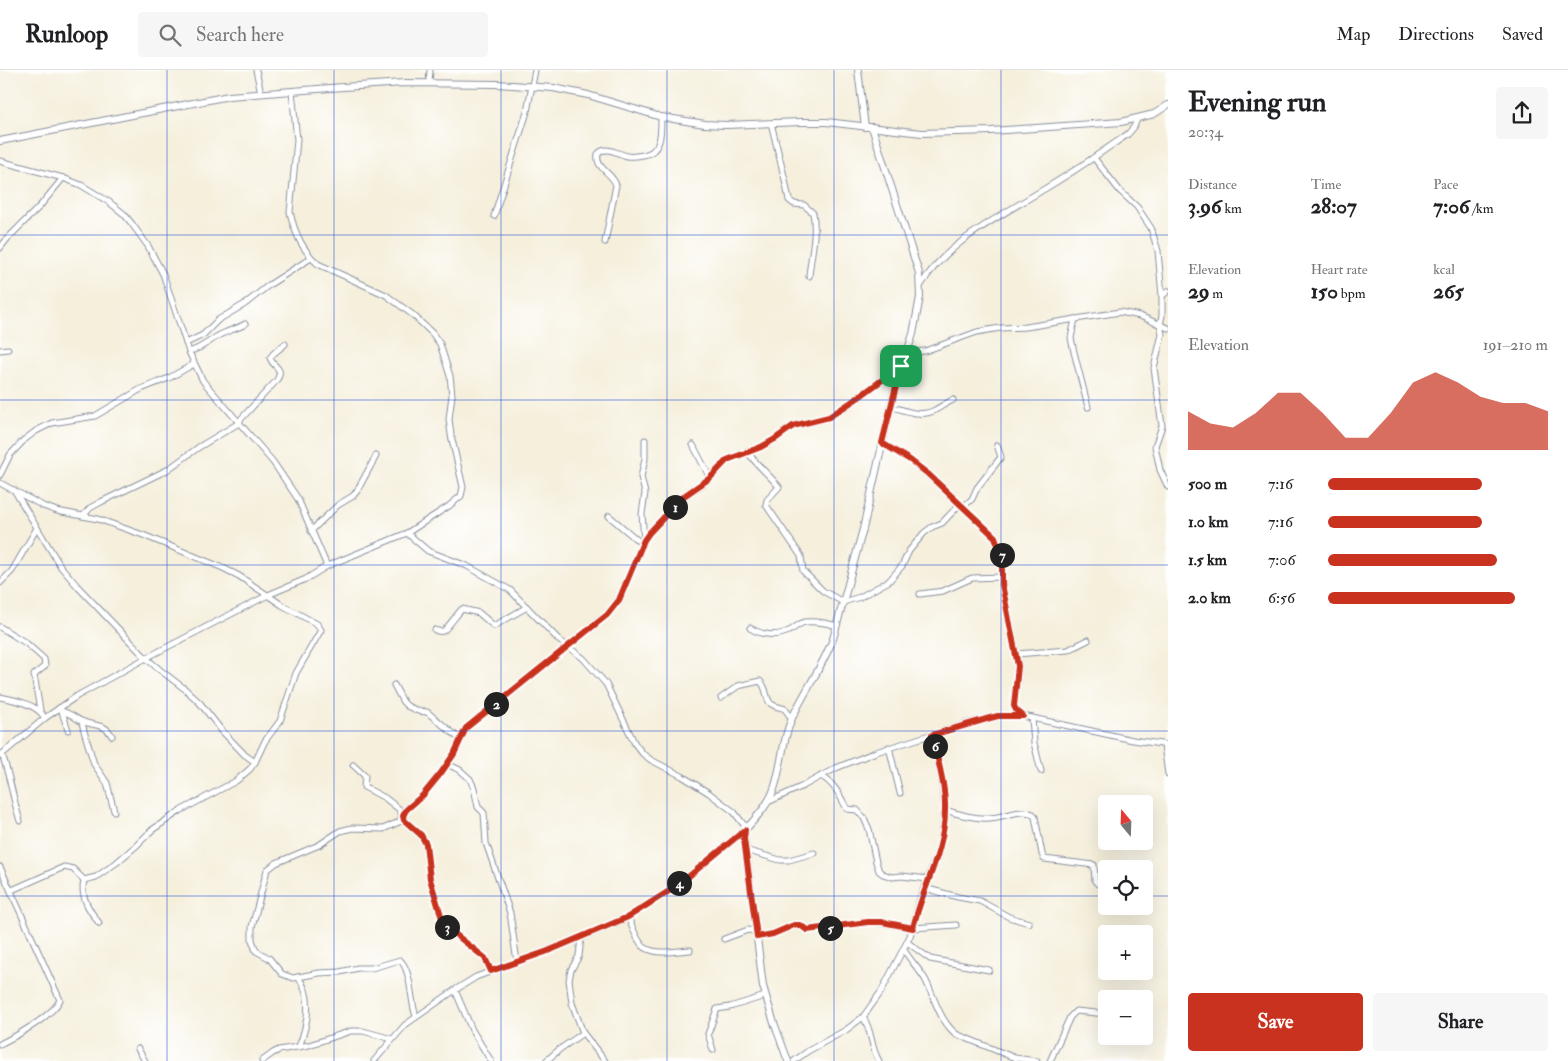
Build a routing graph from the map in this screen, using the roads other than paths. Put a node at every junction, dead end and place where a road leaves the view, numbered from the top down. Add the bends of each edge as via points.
1 (256, 70) edge
2 (430, 70) edge
3 (535, 70) edge
4 (858, 70) edge
5 (429, 83) junction
6 (532, 85) junction
7 (292, 91) junction
8 (261, 93) junction
9 (1168, 105) edge
10 (660, 117) junction
11 (1137, 119) junction
12 (771, 124) junction
13 (869, 127) junction
14 (0, 141) edge
15 (1094, 158) junction
16 (0, 160) edge
17 (63, 178) junction
18 (494, 216) dead end
19 (605, 242) dead end
20 (0, 248) edge
21 (311, 258) junction
22 (810, 276) dead end
23 (921, 285) junction
24 (1168, 291) edge
25 (1162, 296) junction
26 (1075, 319) junction
27 (245, 324) dead end
28 (1160, 324) junction
29 (1168, 328) edge
30 (186, 343) junction
31 (285, 344) dead end
32 (8, 349) dead end
33 (0, 350) edge
34 (907, 351) junction
35 (189, 352) junction
36 (194, 364) junction
37 (901, 366) junction
38 (953, 400) dead end
39 (890, 406) junction
40 (1088, 407) dead end
41 (239, 424) junction
42 (645, 440) dead end
43 (882, 443) junction
44 (693, 445) dead end
45 (997, 445) dead end
46 (748, 451) junction
47 (376, 456) dead end
48 (0, 475) edge
49 (710, 478) junction
50 (0, 483) edge
51 (1168, 487) edge
52 (14, 490) junction
53 (962, 505) junction
54 (83, 516) junction
55 (609, 516) dead end
56 (37, 528) junction
57 (311, 531) junction
58 (407, 533) junction
59 (643, 542) junction
60 (327, 566) junction
61 (1002, 577) junction
62 (0, 583) edge
63 (920, 594) dead end
64 (268, 595) junction
65 (843, 602) junction
66 (527, 607) junction
67 (837, 626) junction
68 (0, 628) edge
69 (750, 628) dead end
70 (435, 630) dead end
71 (1088, 640) dead end
72 (567, 646) junction
73 (1016, 654) junction
74 (146, 658) junction
75 (394, 686) dead end
76 (0, 698) edge
77 (721, 698) dead end
78 (40, 710) junction
79 (60, 710) junction
80 (1023, 716) junction
81 (45, 718) junction
82 (1032, 718) junction
83 (792, 719) junction
84 (82, 722) junction
85 (68, 730) dead end
86 (932, 735) junction
87 (112, 736) dead end
88 (460, 739) junction
89 (1166, 745) edge
90 (889, 747) junction
91 (1, 755) edge
92 (255, 762) junction
93 (447, 764) junction
94 (353, 765) dead end
95 (1041, 771) dead end
96 (1168, 774) edge
97 (821, 776) junction
98 (900, 793) dead end
99 (768, 802) junction
100 (945, 810) junction
101 (114, 811) dead end
102 (403, 816) junction
103 (20, 822) dead end
104 (747, 828) junction
105 (745, 850) junction
106 (814, 853) dead end
107 (0, 867) edge
108 (928, 879) junction
109 (84, 880) junction
110 (1098, 884) edge
111 (924, 888) junction
112 (12, 890) junction
113 (628, 917) junction
114 (100, 923) dead end
115 (1029, 923) dead end
116 (956, 925) dead end
117 (913, 928) junction
118 (756, 934) junction
119 (581, 938) junction
120 (724, 939) dead end
121 (907, 942) junction
122 (690, 950) dead end
123 (904, 950) junction
124 (517, 962) junction
125 (989, 970) dead end
126 (491, 971) junction
127 (300, 980) junction
128 (455, 990) junction
129 (765, 996) junction
130 (1098, 1013) edge
131 (416, 1016) junction
132 (864, 1017) junction
133 (583, 1033) junction
134 (302, 1038) junction
135 (392, 1039) junction
136 (0, 1044) edge
137 (310, 1045) junction
138 (299, 1048) junction
139 (138, 1049) dead end
140 (713, 1050) dead end
141 (875, 1054) junction
142 (145, 1061) edge
143 (262, 1061) edge
144 (374, 1061) edge
145 (491, 1061) edge
146 (546, 1061) edge
147 (605, 1061) edge
148 (788, 1061) edge
149 (794, 1061) edge
150 (874, 1061) edge
151 (879, 1061) edge
152 (1037, 1061) edge
153 (1050, 1061) edge

1 - 8 street
2 - 5 street
3 - 6 street
4 - 13 main road
5 - 6 main road
5 - 7 main road
6 - 10 main road via 588,95
6 - 18 street via 527,112
7 - 8 main road
7 - 21 street via 297,140 290,212 300,240
8 - 14 main road via 207,100
9 - 11 main road
10 - 12 main road via 726,125
10 - 19 street via 659,143 648,154 629,156 601,150 598,154 598,163 616,185
11 - 13 main road via 952,133
11 - 15 street via 1128,134
12 - 13 main road via 826,122
12 - 22 street via 789,200 804,205 813,213 814,245
13 - 23 main road
15 - 23 street via 975,232 931,270
15 - 25 street via 1120,191 1137,206 1151,228 1158,251
16 - 17 street
17 - 20 street
17 - 30 street via 109,202 132,224 164,274
21 - 30 street via 218,320 203,335
21 - 58 street via 386,295 413,315 432,333 445,358 452,395 451,435 464,487 449,506
23 - 34 main road via 915,326
24 - 25 street
25 - 28 street
26 - 28 street via 1124,312
26 - 34 street via 977,332 925,350
26 - 40 street via 1074,352
27 - 35 street
28 - 29 street
28 - 51 street via 1162,334 1154,368 1162,426 1155,446
30 - 35 street
31 - 41 street via 270,358 280,375
32 - 33 street
34 - 37 main road
35 - 36 street
36 - 41 street
36 - 48 street via 141,389 95,416 52,423 36,430 10,455
37 - 39 main road
37 - 46 street via 829,417 793,426 768,444
38 - 39 street via 924,414
39 - 43 main road
41 - 54 street via 167,470 90,508
41 - 57 street via 261,446 298,498
42 - 59 street via 641,477 645,494
43 - 53 street via 910,460
43 - 65 main road
44 - 49 street
45 - 53 street via 1001,457 972,499
46 - 49 street via 727,460
46 - 65 street via 755,463 779,487 766,505 801,556 803,571 823,591
47 - 57 street via 357,492
49 - 59 street via 684,496
50 - 52 street
52 - 54 street via 57,512
52 - 56 street
53 - 61 street via 995,537 1002,556
53 - 65 street via 946,520 924,533 889,581 860,597
54 - 64 street via 143,535 223,568
55 - 59 street
56 - 62 street via 12,571
56 - 74 street via 61,567
57 - 60 street
58 - 60 street
58 - 66 street via 428,551 467,566 510,590
59 - 72 street via 619,600 607,615
60 - 64 street
61 - 63 street via 972,578 943,591
61 - 73 street
64 - 74 street
64 - 92 street via 317,624 320,630 296,673 280,721
65 - 67 main road
66 - 70 street via 494,626 479,613 462,609 445,630
66 - 72 street
67 - 69 street via 804,622 774,635
67 - 83 main road via 826,657
68 - 78 street via 26,643 44,659 45,666 34,675
71 - 73 street via 1068,650
72 - 88 street via 478,717
72 - 104 street via 583,658 606,684 635,744 644,754 709,793 734,812
73 - 80 street via 1019,672 1014,706
74 - 79 street via 77,696
74 - 92 street via 185,688 222,731
75 - 88 street via 407,706 427,712
76 - 78 street
77 - 83 street via 738,686 760,681 765,687 768,702 784,708
78 - 81 street
79 - 81 street
79 - 84 street
79 - 85 street
80 - 82 street
80 - 86 street via 998,716
81 - 91 street
82 - 89 street
82 - 95 street
83 - 99 main road
84 - 87 street via 109,729
84 - 101 street via 94,764 107,783
86 - 90 street
86 - 100 street
88 - 93 street
89 - 96 street
90 - 97 street
90 - 98 street
91 - 103 street
92 - 109 street via 242,777 180,811 152,830 116,863 96,877
93 - 102 street
93 - 124 street via 470,779 478,807 484,813 486,843 510,913
94 - 102 street via 365,776 364,787 385,798
97 - 99 street
97 - 108 street via 833,785 847,809 857,810 864,818 879,871 892,877
99 - 104 main road
100 - 108 street via 940,846
100 - 110 street via 987,818 1023,812 1033,814 1044,859 1092,864
102 - 126 street via 426,844 430,879 445,926 485,958
102 - 127 street via 399,822 383,829 340,831 267,870 252,927 254,947 282,974
104 - 105 main road
104 - 113 street via 677,886
105 - 106 street via 780,860
105 - 118 main road
107 - 112 street
108 - 111 street
109 - 112 street via 73,869 64,867
109 - 114 street via 85,902
111 - 115 street via 980,901
111 - 117 street
112 - 136 street via 60,1000 25,1031
113 - 119 street
113 - 122 street via 643,946 661,952
116 - 117 street
117 - 118 street via 868,922 807,930 794,925 773,934
117 - 121 street
118 - 120 street via 748,930
118 - 129 main road
119 - 124 street
119 - 133 street via 579,956 569,980 572,1003
121 - 123 street
121 - 125 street via 930,959
123 - 132 street
123 - 152 street via 921,974 951,1030 1005,1055
124 - 126 street
126 - 128 street
127 - 131 street via 304,976 372,968 400,960 404,964
127 - 134 street via 308,1017
128 - 131 street
128 - 145 street via 472,1030
129 - 140 street via 717,1010 708,1034
129 - 148 main road
130 - 153 street via 1076,1011 1070,1017
131 - 135 street
132 - 141 street via 870,1028
132 - 149 street
133 - 146 street
133 - 147 street
134 - 137 street
134 - 138 street
135 - 137 street via 351,1031
135 - 144 street
137 - 138 street
138 - 143 street via 279,1050
139 - 142 street
141 - 150 street
141 - 151 street

